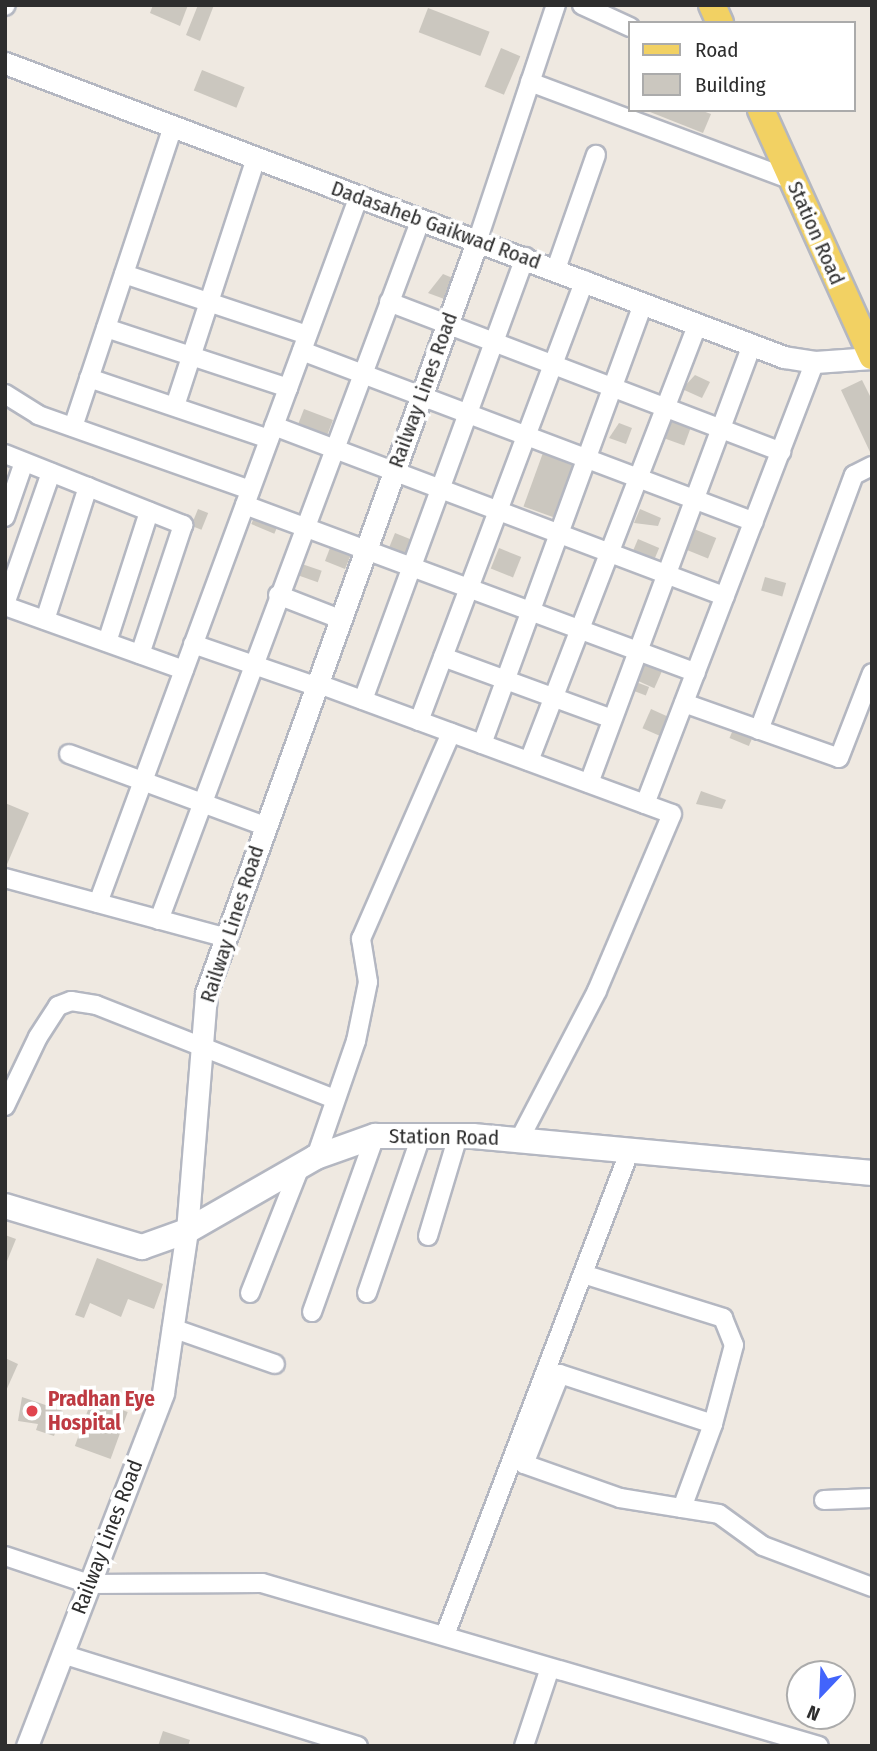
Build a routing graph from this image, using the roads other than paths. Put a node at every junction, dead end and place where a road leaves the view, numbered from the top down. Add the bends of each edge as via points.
1 (556, 5) edge
2 (582, 5) edge
3 (712, 5) edge
4 (728, 5) edge
5 (719, 21) edge
6 (736, 21) edge
7 (628, 26) edge
8 (5, 63) edge
9 (530, 82) junction
10 (762, 112) edge
11 (780, 112) edge
12 (173, 127) junction
13 (596, 155) dead end
14 (256, 158) junction
15 (792, 180) junction
16 (359, 196) junction
17 (421, 219) junction
18 (478, 239) junction
19 (525, 257) junction
20 (556, 269) junction
21 (124, 274) junction
22 (584, 280) junction
23 (209, 302) junction
24 (389, 302) junction
25 (643, 303) junction
26 (872, 315) edge
27 (447, 324) junction
28 (698, 324) junction
29 (106, 328) junction
30 (494, 342) junction
31 (305, 343) junction
32 (752, 344) junction
33 (191, 356) junction
34 (872, 357) edge
35 (815, 362) junction
36 (553, 365) junction
37 (362, 372) junction
38 (89, 378) junction
39 (612, 387) junction
40 (288, 388) junction
41 (5, 394) edge
42 (421, 396) junction
43 (174, 406) junction
44 (666, 408) junction
45 (469, 413) junction
46 (73, 427) junction
47 (720, 429) junction
48 (271, 433) junction
49 (526, 436) junction
50 (333, 450) junction
51 (781, 452) junction
52 (5, 454) edge
53 (586, 459) junction
54 (24, 462) junction
55 (872, 466) edge
56 (51, 472) junction
57 (393, 474) junction
58 (638, 479) junction
59 (88, 487) junction
60 (440, 491) junction
61 (247, 498) junction
62 (694, 499) junction
63 (149, 512) junction
64 (498, 512) junction
65 (5, 517) edge
66 (754, 522) junction
67 (304, 526) junction
68 (558, 534) junction
69 (366, 548) junction
70 (609, 553) junction
71 (413, 565) junction
72 (666, 574) junction
73 (469, 589) junction
74 (278, 595) junction
75 (725, 596) junction
76 (5, 605) edge
77 (530, 612) junction
78 (340, 619) junction
79 (45, 620) junction
80 (579, 632) junction
81 (107, 642) junction
82 (193, 644) junction
83 (637, 653) junction
84 (140, 654) junction
85 (443, 657) junction
86 (253, 664) junction
87 (184, 670) junction
88 (696, 673) junction
89 (872, 673) edge
90 (505, 680) junction
91 (316, 685) junction
92 (554, 697) junction
93 (363, 700) junction
94 (684, 704) junction
95 (612, 719) junction
96 (419, 721) junction
97 (759, 730) junction
98 (451, 733) junction
99 (482, 744) junction
100 (69, 754) dead end
101 (529, 761) junction
102 (142, 783) junction
103 (589, 783) junction
104 (202, 804) junction
105 (645, 804) junction
106 (265, 826) junction
107 (5, 878) edge
108 (98, 903) junction
109 (159, 920) junction
110 (224, 937) junction
111 (198, 1046) junction
112 (332, 1098) junction
113 (5, 1105) edge
114 (375, 1136) junction
115 (421, 1136) junction
116 (458, 1136) junction
117 (519, 1140) junction
118 (630, 1150) junction
119 (307, 1163) junction
120 (872, 1173) edge
121 (5, 1206) edge
122 (187, 1231) junction
123 (428, 1236) dead end
124 (583, 1274) junction
125 (250, 1293) dead end
126 (367, 1293) dead end
127 (312, 1312) dead end
128 (172, 1328) junction
129 (275, 1364) dead end
130 (713, 1424) junction
131 (872, 1498) edge
132 (824, 1500) dead end
133 (682, 1508) junction
134 (5, 1556) edge
135 (89, 1584) junction
136 (872, 1587) edge
137 (445, 1635) junction
138 (62, 1654) junction
139 (550, 1668) junction
140 (27, 1746) edge
141 (358, 1746) edge
142 (524, 1746) edge
143 (819, 1746) edge

1 - 9 street
2 - 7 street
3 - 5 main road
4 - 6 main road
8 - 12 street, Dadasaheb Gaikwad Road
9 - 15 street
9 - 18 street
10 - 15 main road, Station Road
11 - 26 main road, Station Road
12 - 14 street, Dadasaheb Gaikwad Road
12 - 21 street
13 - 20 street
14 - 16 street, Dadasaheb Gaikwad Road
14 - 23 street
15 - 34 main road, Station Road
16 - 17 street, Dadasaheb Gaikwad Road
16 - 31 street
17 - 18 street, Dadasaheb Gaikwad Road
17 - 24 street
18 - 19 street, Dadasaheb Gaikwad Road
18 - 27 street, Railway Lines Road
19 - 20 street, Dadasaheb Gaikwad Road
19 - 30 street
20 - 22 street, Dadasaheb Gaikwad Road
21 - 23 street
21 - 29 street
22 - 25 street, Dadasaheb Gaikwad Road
22 - 36 street
23 - 31 street
23 - 33 street
24 - 27 street
24 - 37 street
25 - 28 street, Dadasaheb Gaikwad Road
25 - 39 street
27 - 30 street
27 - 42 street, Railway Lines Road
28 - 32 street, Dadasaheb Gaikwad Road
28 - 44 street
29 - 33 street
29 - 38 street
30 - 36 street
30 - 45 street
31 - 37 street
31 - 40 street
32 - 35 street, Dadasaheb Gaikwad Road
32 - 47 street
33 - 40 street
33 - 43 street
34 - 35 street, Dadasaheb Gaikwad Road
35 - 51 street
36 - 39 street
36 - 49 street
37 - 42 street
37 - 50 street
38 - 43 street
38 - 46 street
39 - 44 street
39 - 53 street
40 - 48 street
41 - 46 street
42 - 45 street
42 - 57 street, Railway Lines Road
43 - 48 street
44 - 47 street
44 - 58 street
45 - 49 street
45 - 60 street
46 - 61 street
47 - 51 street
47 - 62 street
48 - 50 street
48 - 61 street
49 - 53 street
49 - 64 street
50 - 57 street
50 - 67 street
51 - 66 street
52 - 54 street
53 - 58 street
53 - 68 street
54 - 56 street
54 - 65 street
55 - 97 street via 854,475
56 - 59 street
56 - 76 street
57 - 60 street
57 - 69 street, Railway Lines Road
58 - 62 street
58 - 70 street
59 - 63 street
59 - 79 street
60 - 64 street
60 - 71 street
61 - 67 street
61 - 82 street
62 - 66 street
62 - 72 street
63 - 81 street
63 - 84 street via 183,525
64 - 68 street
64 - 73 street
66 - 75 street
67 - 69 street
67 - 74 street
68 - 70 street
68 - 77 street
69 - 71 street
69 - 78 street, Railway Lines Road
70 - 72 street
70 - 80 street
71 - 73 street
71 - 93 street
72 - 75 street
72 - 83 street
73 - 77 street
73 - 85 street
74 - 78 street
74 - 86 street
75 - 88 street
76 - 79 street
77 - 80 street
77 - 90 street
78 - 91 street, Railway Lines Road
79 - 81 street
80 - 83 street
80 - 92 street
81 - 84 street
82 - 86 street
82 - 87 street
83 - 88 street
83 - 95 street
84 - 87 street
85 - 90 street
85 - 96 street
86 - 91 street
86 - 104 street
87 - 102 street
88 - 94 street
89 - 97 street via 839,758
90 - 92 street
90 - 99 street
91 - 93 street
91 - 106 street, Railway Lines Road
92 - 95 street
92 - 101 street
93 - 96 street
94 - 97 street
94 - 105 street
95 - 103 street
96 - 98 street
98 - 99 street
98 - 112 street via 360,939 368,982 356,1041
99 - 101 street
100 - 102 street
101 - 103 street
102 - 104 street
102 - 108 street
103 - 105 street
104 - 106 street
104 - 109 street
105 - 117 street via 673,814 597,991
106 - 110 street, Railway Lines Road
107 - 108 street
108 - 109 street
109 - 110 street
110 - 111 street, Railway Lines Road
111 - 112 street
111 - 113 street via 71,1001 58,1006 38,1037
111 - 122 street, Railway Lines Road
112 - 119 street
114 - 115 main road, Station Road
114 - 119 main road, Station Road
114 - 127 street
115 - 116 main road, Station Road
115 - 126 street
116 - 117 main road, Station Road
116 - 123 street
117 - 118 main road, Station Road
118 - 120 main road, Station Road
118 - 124 street
119 - 122 main road, Station Road via 237,1198
119 - 125 street
121 - 122 main road, Station Road via 142,1247
122 - 128 street, Railway Lines Road
124 - 130 street via 723,1318 734,1345
124 - 137 street
128 - 129 street
128 - 135 street, Railway Lines Road via 163,1392
130 - 133 street
130 - 133 street via 560,1374 524,1464 620,1498
131 - 132 street
133 - 136 street via 719,1514 763,1546
134 - 135 street
135 - 137 street via 262,1583
135 - 138 street, Railway Lines Road
137 - 139 street
138 - 140 street, Railway Lines Road
138 - 141 street
139 - 142 street
139 - 143 street

